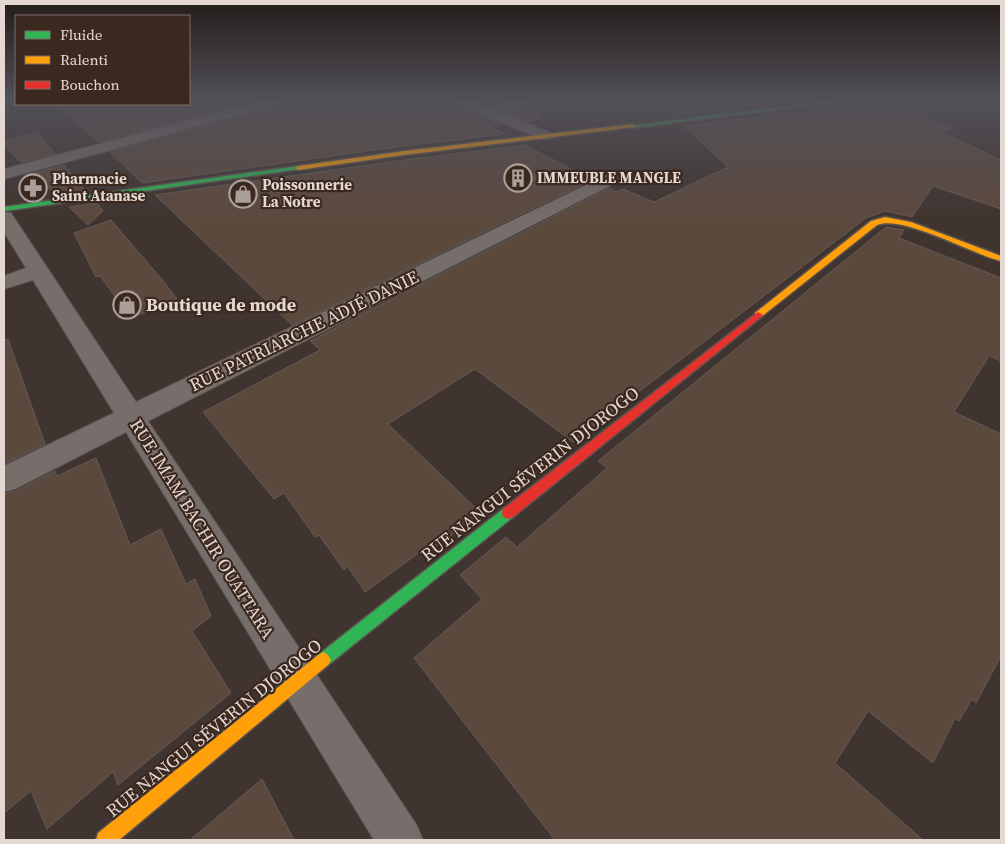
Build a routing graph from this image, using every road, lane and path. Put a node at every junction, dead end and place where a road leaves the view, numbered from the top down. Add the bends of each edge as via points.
1 (133, 139) edge
2 (518, 139) edge
3 (4, 174) edge
4 (605, 181) dead end
5 (4, 208) edge
6 (4, 217) edge
7 (1001, 260) edge
8 (38, 271) junction
9 (4, 283) edge
10 (131, 417) junction
11 (4, 480) edge
12 (298, 680) junction
13 (105, 840) edge
14 (400, 840) edge

1 - 3 street
2 - 5 street
4 - 10 street, RUE PATRIARCHE ADJÉ DANIE
6 - 8 street, RUE IMAM BACHIR OUATTARA
7 - 12 street, RUE NANGUI SÉVERIN DJOROGO via 908,224 885,219 874,223
8 - 9 street
8 - 10 street, RUE IMAM BACHIR OUATTARA
10 - 11 street, RUE PATRIARCHE ADJÉ DANIE
10 - 12 street, RUE IMAM BACHIR OUATTARA
12 - 13 street, RUE NANGUI SÉVERIN DJOROGO
12 - 14 street, RUE IMAM BACHIR OUATTARA

